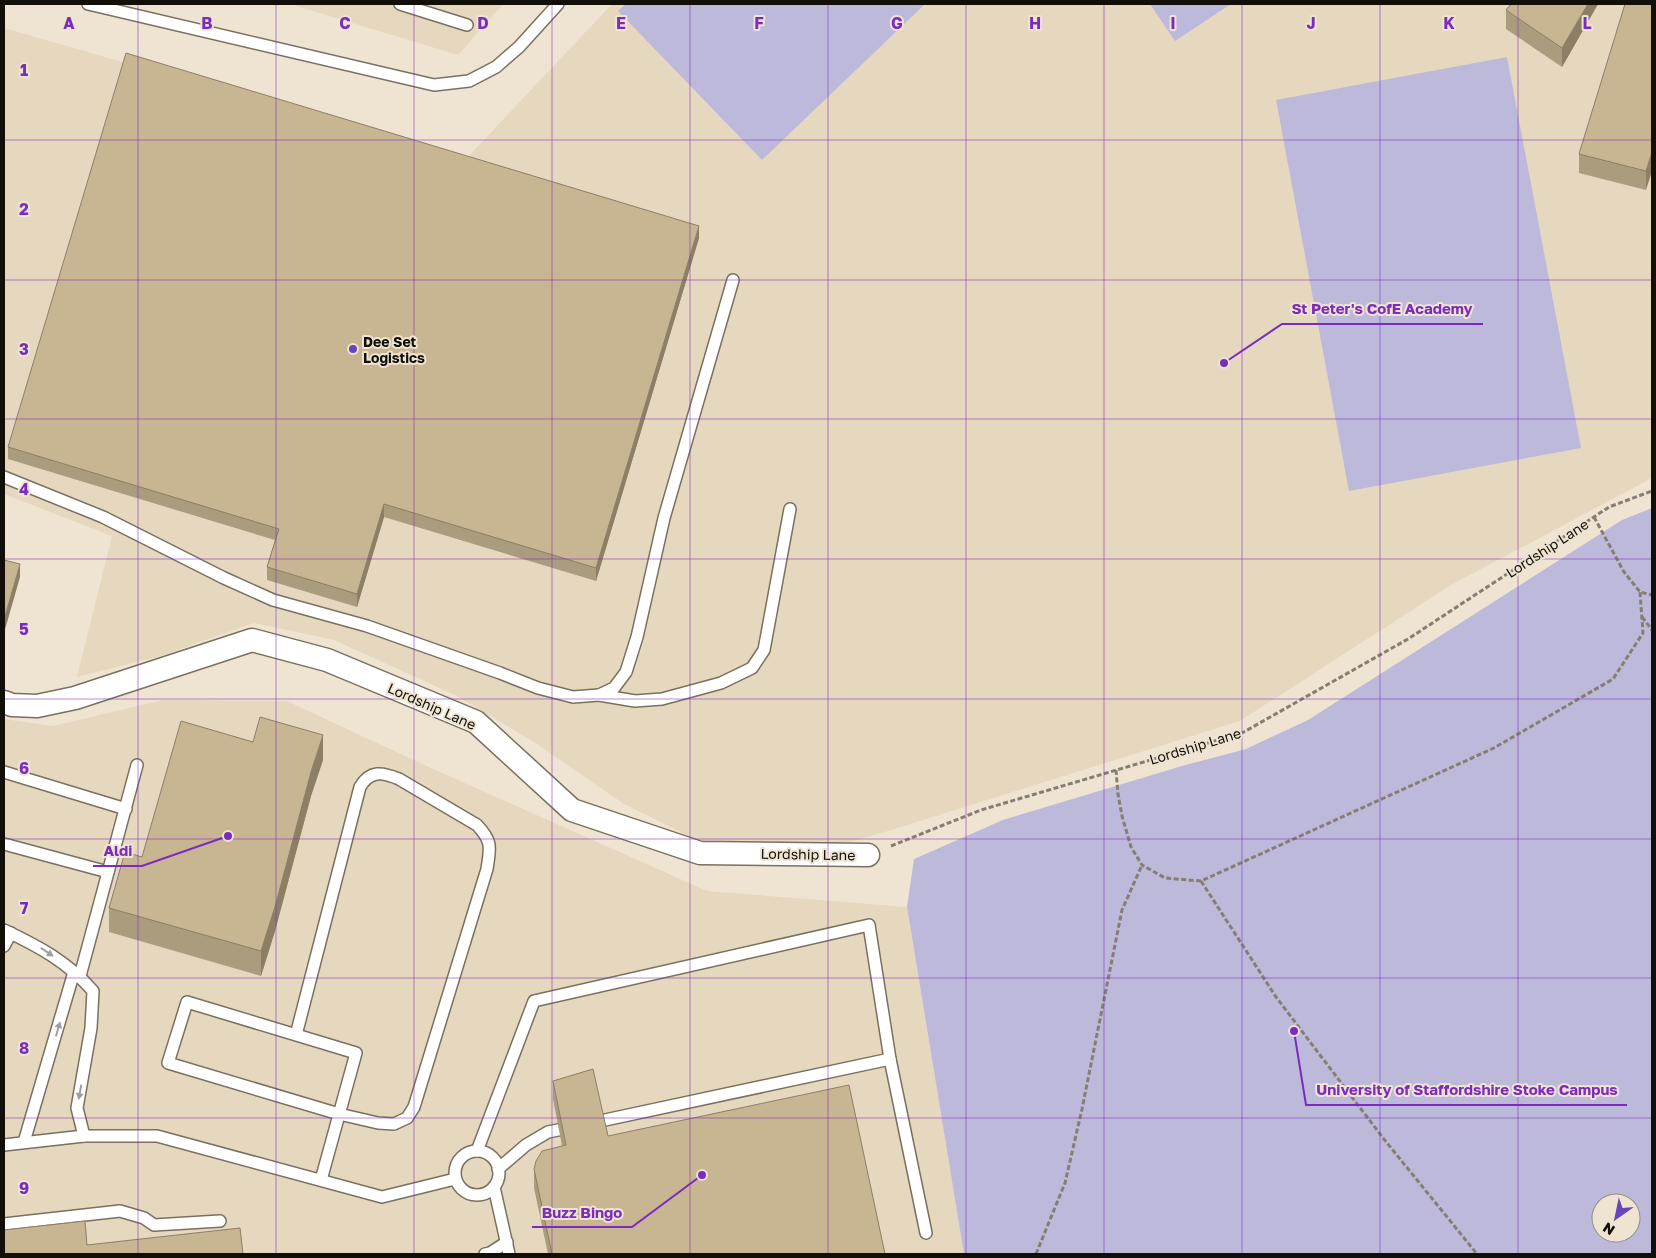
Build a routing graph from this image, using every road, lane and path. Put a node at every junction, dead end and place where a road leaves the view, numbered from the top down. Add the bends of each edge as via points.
1 (88, 4) edge
2 (400, 4) edge
3 (558, 4) edge
4 (467, 24) dead end
5 (733, 280) dead end
6 (4, 476) edge
7 (1652, 490) edge
8 (790, 509) dead end
9 (1594, 517) junction
10 (1640, 592) junction
11 (1652, 595) edge
12 (1642, 617) junction
13 (1652, 630) edge
14 (599, 695) junction
15 (4, 702) edge
16 (138, 765) dead end
17 (1116, 770) junction
18 (4, 772) edge
19 (126, 809) junction
20 (4, 844) edge
21 (868, 855) joint
22 (1142, 865) junction
23 (108, 872) junction
24 (1201, 881) junction
25 (7, 932) edge
26 (4, 946) edge
27 (77, 974) junction
28 (296, 1035) junction
29 (890, 1059) junction
30 (339, 1114) junction
31 (84, 1136) junction
32 (24, 1142) junction
33 (4, 1145) edge
34 (477, 1151) junction
35 (498, 1169) junction
36 (456, 1178) junction
37 (321, 1180) junction
38 (494, 1187) junction
39 (220, 1221) dead end
40 (4, 1224) edge
41 (926, 1233) dead end
42 (507, 1242) junction
43 (484, 1254) edge
44 (509, 1254) edge
45 (1036, 1254) edge
46 (1477, 1254) edge

1 - 3 lane via 434,85 470,81 496,67
2 - 4 lane
5 - 14 lane via 664,518 637,638 626,672 614,688
6 - 14 lane via 103,517 273,600 367,626 538,688 573,697
7 - 9 path, Lordship Lane via 1609,507
8 - 14 lane via 764,650 752,668 721,683 662,699 635,702
9 - 10 path via 1624,572
9 - 17 path, Lordship Lane via 1408,639 1242,733
10 - 11 path
10 - 12 path
12 - 13 path
12 - 24 path via 1642,633 1613,679 1494,748
15 - 21 street, Lordship Lane via 37,706 75,698 252,640 327,660 476,722 572,810 700,853
16 - 19 lane
17 - 21 path, Lordship Lane via 981,810
17 - 22 path via 1122,816 1131,847
18 - 19 lane
19 - 23 lane
20 - 23 lane
22 - 24 path via 1166,878
22 - 45 path via 1122,910 1065,1183
23 - 27 lane
24 - 46 path via 1276,997 1383,1138
25 - 26 lane
25 -> 27 lane via 44,950
27 -> 31 lane via 93,991 91,1028 77,1108
32 -> 27 lane
28 - 30 lane via 356,1053
28 - 30 lane via 187,1002 168,1063
28 - 30 lane via 365,778 386,774 399,779 478,825 488,836 487,869 414,1107 407,1118 394,1124
29 - 34 lane via 869,926 534,1000
29 - 35 lane via 548,1132 526,1145
29 - 41 lane
30 - 37 lane
31 - 32 lane
31 - 37 lane via 157,1136
32 - 33 lane
34 - 35 lane via 492,1157
34 - 36 lane via 468,1152 458,1160
35 - 38 lane
36 - 37 lane via 382,1197
36 - 38 lane via 468,1193 479,1195
38 - 42 lane
39 - 40 lane via 154,1225 144,1218 120,1211
42 - 43 lane
42 - 44 lane

